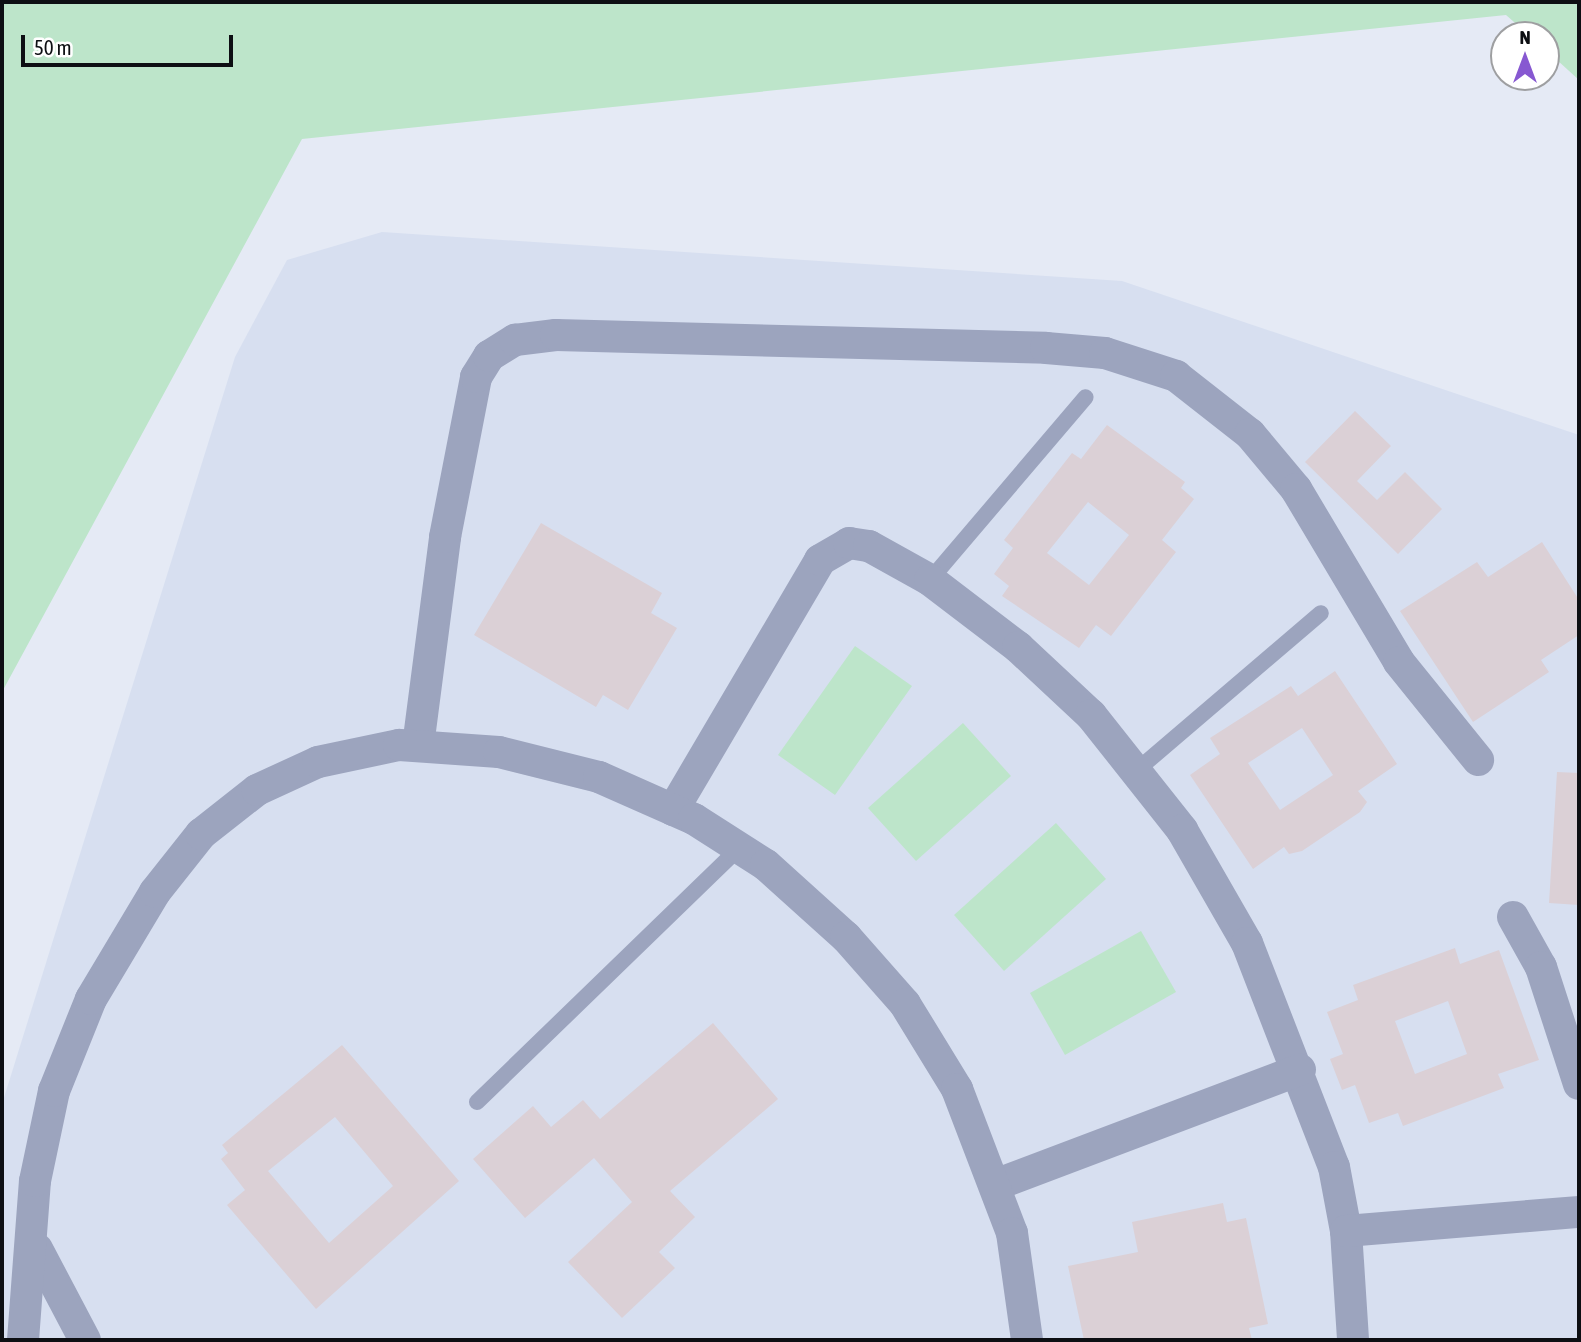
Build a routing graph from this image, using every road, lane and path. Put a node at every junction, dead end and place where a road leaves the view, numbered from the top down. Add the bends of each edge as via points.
1 (1086, 397) dead end
2 (930, 580) junction
3 (1321, 613) dead end
4 (418, 747) junction
5 (1478, 760) dead end
6 (1136, 771) junction
7 (673, 810) junction
8 (739, 848) junction
9 (1513, 917) dead end
10 (1300, 1070) junction
11 (1579, 1084) edge
12 (477, 1102) dead end
13 (995, 1185) junction
14 (1579, 1212) edge
15 (1346, 1231) junction
16 (35, 1243) junction
17 (23, 1340) edge
18 (85, 1340) edge
19 (1027, 1340) edge
20 (1353, 1340) edge

1 - 2 lane
2 - 6 street via 1091,716
2 - 7 street via 869,546 849,543 820,560
3 - 6 lane
4 - 5 street via 451,497 476,377 489,356 515,340 556,335 1046,348 1105,353 1176,376 1250,434 1296,489 1399,662
4 - 7 street via 499,752 599,778
4 - 16 street via 318,762 257,790 201,834 155,892 91,999 54,1091 35,1181
6 - 10 street via 1182,830 1247,943
7 - 8 street
8 - 12 lane
8 - 13 street via 846,937 905,1004 957,1089
9 - 11 street via 1541,967
10 - 13 street
10 - 15 street via 1334,1167
13 - 19 street via 1012,1233
14 - 15 street
15 - 20 street
16 - 17 street
16 - 18 street

